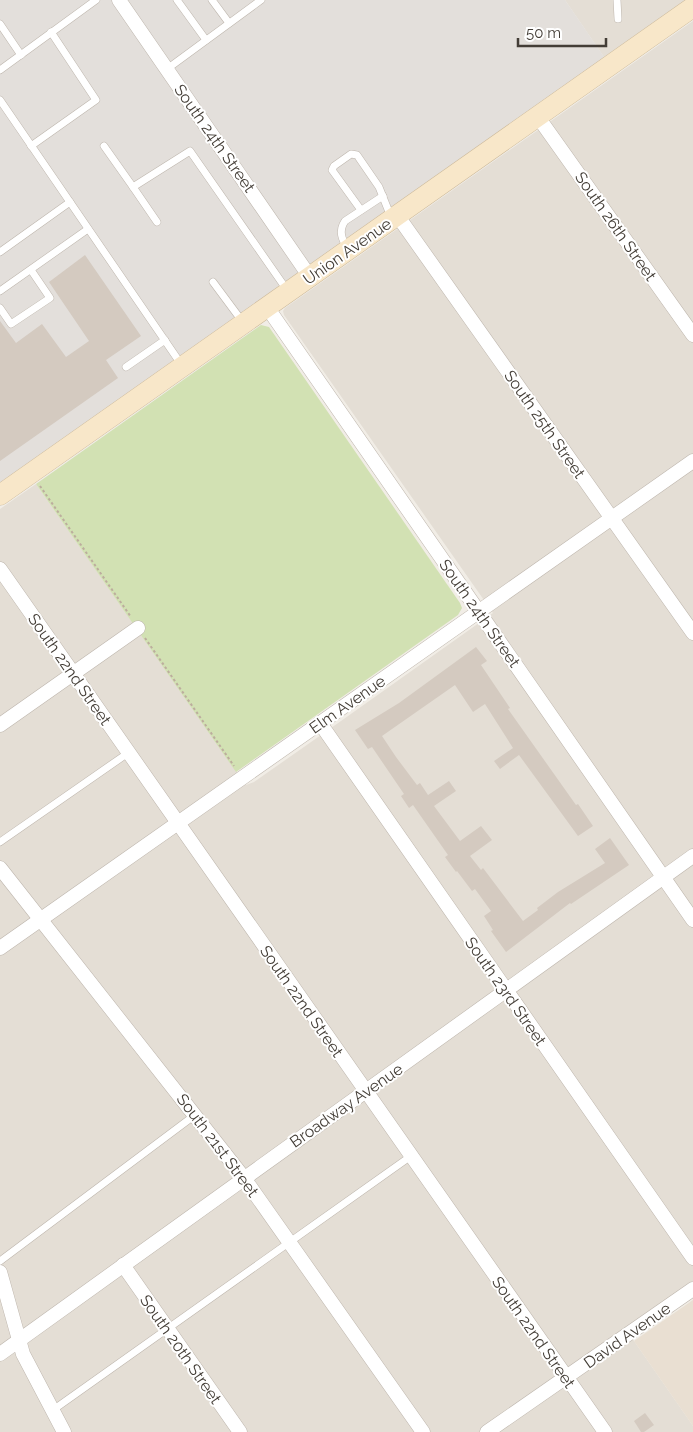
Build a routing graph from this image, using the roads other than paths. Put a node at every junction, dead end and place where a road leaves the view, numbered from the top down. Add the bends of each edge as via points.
1 (96, 0) edge
2 (118, 0) edge
3 (177, 0) edge
4 (212, 0) edge
5 (261, 0) edge
6 (617, 0) edge
7 (693, 7) edge
8 (618, 19) dead end
9 (229, 23) junction
10 (0, 24) edge
11 (51, 32) junction
12 (206, 40) junction
13 (21, 55) junction
14 (167, 69) junction
15 (0, 70) edge
16 (0, 100) edge
17 (538, 118) junction
18 (31, 146) junction
19 (104, 146) dead end
20 (133, 187) junction
21 (383, 196) junction
22 (70, 202) junction
23 (361, 210) junction
24 (394, 217) junction
25 (157, 222) dead end
26 (88, 229) junction
27 (348, 250) junction
28 (0, 252) edge
29 (31, 270) junction
30 (310, 277) junction
31 (213, 282) dead end
32 (0, 290) edge
33 (289, 292) junction
34 (0, 308) edge
35 (267, 308) junction
36 (244, 324) junction
37 (693, 335) edge
38 (165, 340) junction
39 (183, 366) junction
40 (126, 367) dead end
41 (693, 461) edge
42 (0, 494) edge
43 (612, 518) junction
44 (0, 569) edge
45 (479, 611) junction
46 (138, 628) dead end
47 (693, 633) edge
48 (73, 673) junction
49 (320, 723) junction
50 (0, 725) edge
51 (128, 753) junction
52 (178, 823) junction
53 (0, 842) edge
54 (693, 856) edge
55 (0, 868) edge
56 (664, 878) junction
57 (40, 920) junction
58 (693, 920) edge
59 (0, 948) edge
60 (507, 991) junction
61 (365, 1091) junction
62 (195, 1114) junction
63 (411, 1156) junction
64 (244, 1178) junction
65 (289, 1243) junction
66 (693, 1258) edge
67 (0, 1261) edge
68 (123, 1265) junction
69 (0, 1272) edge
70 (693, 1288) edge
71 (168, 1330) junction
72 (19, 1340) junction
73 (0, 1354) edge
74 (566, 1377) junction
75 (53, 1410) junction
76 (64, 1432) edge
77 (240, 1432) edge
78 (423, 1432) edge
79 (487, 1432) edge
80 (605, 1432) edge

1 - 11 lane
2 - 14 street, South 24th Street
3 - 12 lane
4 - 9 lane
5 - 9 lane
6 - 8 lane
7 - 17 street, Union Avenue
9 - 12 lane
10 - 13 lane
11 - 13 lane
11 - 18 lane via 96,100
12 - 14 lane
13 - 15 lane
14 - 30 street, South 24th Street
16 - 18 lane
17 - 24 street, Union Avenue
17 - 37 street, South 26th Street
18 - 22 lane
19 - 20 lane
20 - 25 lane
20 - 33 lane via 190,151
21 - 23 lane
21 - 23 lane via 357,155 351,154 332,170
21 - 24 lane
22 - 26 lane
22 - 28 lane
23 - 27 lane via 342,225 342,240
24 - 27 street, Union Avenue
24 - 43 street, South 25th Street
26 - 29 lane
26 - 38 lane
27 - 30 street, Union Avenue
29 - 32 lane
29 - 34 lane via 50,298 11,324
30 - 33 street, Union Avenue
31 - 36 lane
33 - 35 street, Union Avenue
35 - 36 street, Union Avenue
35 - 45 street, South 24th Street
36 - 39 street, Union Avenue
38 - 39 lane
38 - 40 lane
39 - 42 street, Union Avenue
41 - 43 street, Elm Avenue
43 - 45 street, Elm Avenue
43 - 47 street, South 25th Street
44 - 48 street, South 22nd Street
45 - 49 street, Elm Avenue
45 - 56 street, South 24th Street
46 - 48 street
48 - 50 street
48 - 51 street, South 22nd Street
49 - 52 street, Elm Avenue
49 - 60 street, South 23rd Street
51 - 52 street, South 22nd Street
51 - 53 lane
52 - 57 street, Elm Avenue
52 - 61 street, South 22nd Street
54 - 56 street, Broadway Avenue
55 - 57 street, South 21st Street
56 - 58 street, South 24th Street
56 - 60 street, Broadway Avenue
57 - 59 street, Elm Avenue
57 - 62 street, South 21st Street
60 - 61 street, Broadway Avenue
60 - 66 street, South 23rd Street
61 - 63 street, South 22nd Street
61 - 64 street, Broadway Avenue
62 - 64 street, South 21st Street
62 - 67 lane
63 - 65 lane
63 - 74 street, South 22nd Street
64 - 65 street, South 21st Street
64 - 68 street, Broadway Avenue
65 - 71 lane
65 - 78 street, South 21st Street
68 - 71 street, South 20th Street
68 - 72 street, Broadway Avenue
69 - 72 street
70 - 74 street, David Avenue
71 - 75 lane
71 - 77 street, South 20th Street
72 - 73 street, Broadway Avenue
72 - 75 street via 25,1359
74 - 79 street, David Avenue
74 - 80 street, South 22nd Street
75 - 76 street

